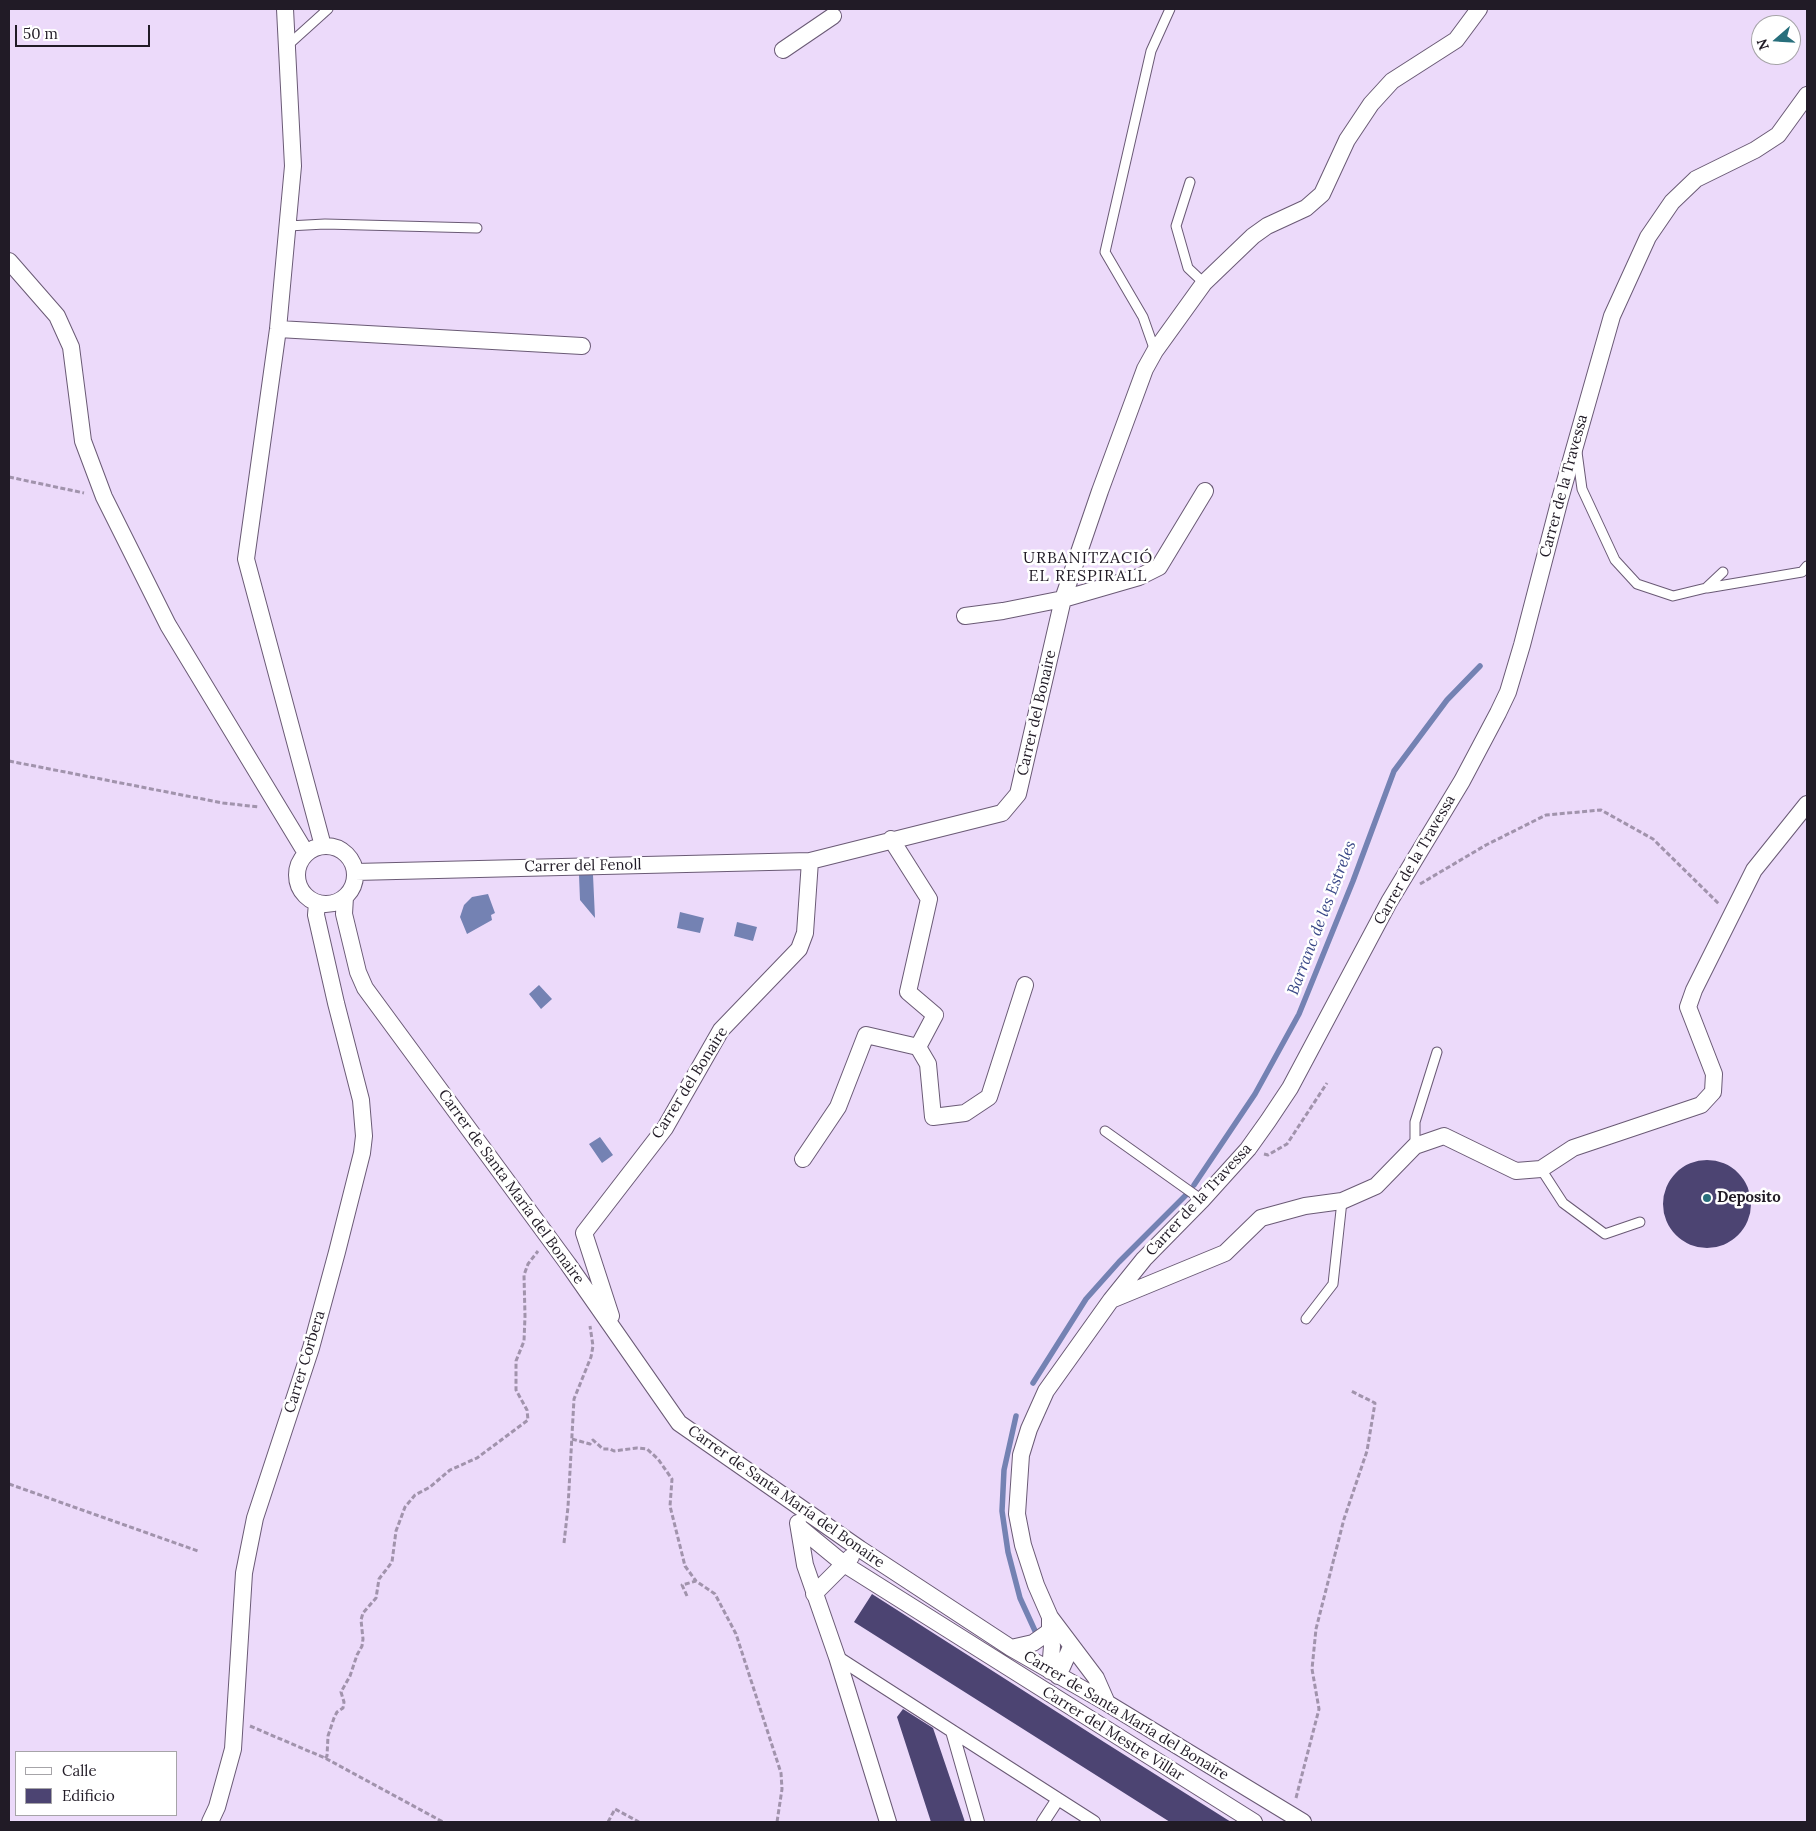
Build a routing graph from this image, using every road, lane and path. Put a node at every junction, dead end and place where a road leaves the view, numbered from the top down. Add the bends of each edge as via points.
1 (285, 9) edge
2 (328, 9) edge
3 (1170, 9) edge
4 (1479, 9) edge
5 (836, 11) edge
6 (287, 46) junction
7 (783, 50) dead end
8 (1807, 95) edge
9 (1190, 182) dead end
10 (288, 226) junction
11 (477, 228) dead end
12 (9, 262) edge
13 (1204, 283) junction
14 (278, 329) junction
15 (582, 346) dead end
16 (1155, 351) junction
17 (1576, 444) junction
18 (9, 476) edge
19 (1205, 491) dead end
20 (104, 497) junction
21 (1807, 566) edge
22 (1723, 572) dead end
23 (1706, 588) junction
24 (1063, 599) junction
25 (965, 616) dead end
26 (9, 761) edge
27 (1807, 804) edge
28 (280, 810) junction
29 (891, 839) junction
30 (323, 846) junction
31 (306, 853) junction
32 (810, 860) junction
33 (355, 872) junction
34 (1413, 888) dead end
35 (345, 897) junction
36 (317, 902) junction
37 (1731, 916) junction
38 (1025, 985) dead end
39 (918, 1048) junction
40 (1437, 1052) dead end
41 (1327, 1083) dead end
42 (1105, 1131) dead end
43 (1415, 1146) junction
44 (1248, 1149) junction
45 (803, 1159) dead end
46 (1541, 1168) junction
47 (1202, 1200) junction
48 (1342, 1201) junction
49 (1640, 1222) dead end
50 (547, 1235) junction
51 (1111, 1300) junction
52 (596, 1304) junction
53 (1306, 1319) dead end
54 (618, 1338) junction
55 (1351, 1391) dead end
56 (572, 1439) junction
57 (9, 1484) edge
58 (794, 1503) junction
59 (799, 1527) junction
60 (564, 1543) dead end
61 (860, 1549) junction
62 (198, 1551) dead end
63 (844, 1564) junction
64 (696, 1581) junction
65 (814, 1594) junction
66 (687, 1596) dead end
67 (1050, 1624) junction
68 (1071, 1647) junction
69 (1010, 1648) junction
70 (837, 1657) junction
71 (1054, 1673) junction
72 (1107, 1704) junction
73 (236, 1720) junction
74 (952, 1731) junction
75 (324, 1758) junction
76 (1058, 1799) junction
77 (1297, 1819) edge
78 (210, 1822) edge
79 (443, 1822) edge
80 (608, 1822) edge
81 (639, 1822) edge
82 (777, 1822) edge
83 (888, 1822) edge
84 (978, 1822) edge
85 (1043, 1822) edge
86 (1094, 1822) edge
87 (1254, 1822) edge

1 - 6 street
2 - 6 lane
3 - 16 lane via 1151,51 1105,252 1143,317
4 - 13 street, Carrer del Bonaire via 1456,40 1392,81 1371,104 1347,140 1322,194 1306,208 1253,236
5 - 7 street
6 - 10 street via 293,166
8 - 17 street, Carrer de la Travessa via 1778,135 1696,179 1672,202 1648,237 1612,316
9 - 13 lane via 1176,226 1188,268
10 - 11 lane
10 - 14 street
12 - 20 street via 57,316 71,347 82,441
13 - 16 street, Carrer del Bonaire
14 - 15 street
14 - 30 street via 246,559
16 - 24 street, Carrer del Bonaire via 1145,369
17 - 23 lane via 1582,489 1615,560 1637,584 1673,596
17 - 44 street, Carrer de la Travessa via 1508,692 1462,781 1389,902 1290,1088
18 - 20 path
19 - 24 street via 1159,568
20 - 28 street via 168,625
21 - 23 lane via 1802,572
22 - 23 lane
24 - 25 street
24 - 29 street, Carrer del Bonaire via 1018,794 1002,813
26 - 28 path via 223,803
27 - 37 street via 1754,870
28 - 31 street
29 - 32 street, Carrer del Bonaire
29 - 39 street via 929,899 908,992 935,1015
30 - 31 street
30 - 33 street via 341,850 353,863
31 - 36 street via 298,865 298,883 302,892
32 - 33 street, Carrer del Fenoll
32 - 54 street, Carrer del Bonaire via 805,933 799,949 720,1030 665,1128 584,1233
33 - 35 street via 355,881
34 - 37 path via 1486,845 1546,815 1601,810 1653,838
35 - 36 street via 327,904
35 - 50 street, Carrer de Santa María del Bonaire via 344,914 365,988
36 - 73 street, Carrer Corbera via 316,916 361,1100 364,1136 311,1348 255,1518 244,1573
37 - 46 street via 1688,1006 1714,1074 1713,1092 1701,1105 1573,1148
38 - 39 street via 989,1097 965,1113 933,1117 928,1064
39 - 45 street via 866,1035 838,1107
40 - 43 lane via 1415,1122
41 - 44 path via 1287,1144 1268,1155 1248,1152
42 - 47 lane
43 - 46 street via 1444,1136 1516,1171
43 - 48 street via 1376,1186
44 - 47 street, Carrer de la Travessa
46 - 49 lane via 1563,1203 1604,1234
47 - 51 street, Carrer de la Travessa via 1144,1258
48 - 51 street via 1305,1206 1261,1218 1226,1253
48 - 53 lane via 1333,1284
50 - 52 street, Carrer de Santa María del Bonaire
50 - 75 path via 524,1275 524,1341 516,1362 516,1390 527,1410 528,1420 477,1458 450,1470 430,1487 415,1494 405,1507 397,1525 392,1562 379,1579 376,1598 363,1613 362,1646 341,1692 343,1708 334,1718
51 - 67 street, Carrer de la Travessa via 1046,1391 1029,1429 1022,1455 1018,1521 1025,1553
52 - 54 street, Carrer de Santa María del Bonaire
52 - 56 path via 590,1325 593,1346 574,1400
54 - 58 street, Carrer de Santa María del Bonaire via 679,1423
55 - 77 path via 1375,1403 1367,1451 1344,1519 1316,1629 1312,1669 1319,1708
56 - 60 path
56 - 64 path via 590,1444 594,1440 603,1449 614,1451 646,1449 658,1459 672,1479 670,1506 685,1566
57 - 62 path
58 - 59 street
58 - 61 street, Carrer de Santa María del Bonaire
59 - 63 street, Carrer del Mestre Villar
59 - 65 street
61 - 63 street
61 - 69 street, Carrer de Santa María del Bonaire
63 - 65 street
63 - 87 street, Carrer del Mestre Villar
64 - 66 path via 682,1585
64 - 82 path via 715,1594 736,1634 781,1773
65 - 70 street
67 - 68 street, Carrer de la Travessa
67 - 69 street via 1033,1643
67 - 71 street, Carrer de la Travessa
68 - 71 street
68 - 72 street, Carrer de la Travessa via 1096,1678
69 - 71 street, Carrer de Santa María del Bonaire
70 - 74 street
70 - 83 street
71 - 72 street, Carrer de Santa María del Bonaire
72 - 77 street, Carrer de Santa María del Bonaire
73 - 75 path
73 - 78 street, Carrer Corbera via 233,1750
74 - 76 street
74 - 84 street
75 - 79 path
76 - 85 street
76 - 86 street
80 - 81 path via 615,1809

